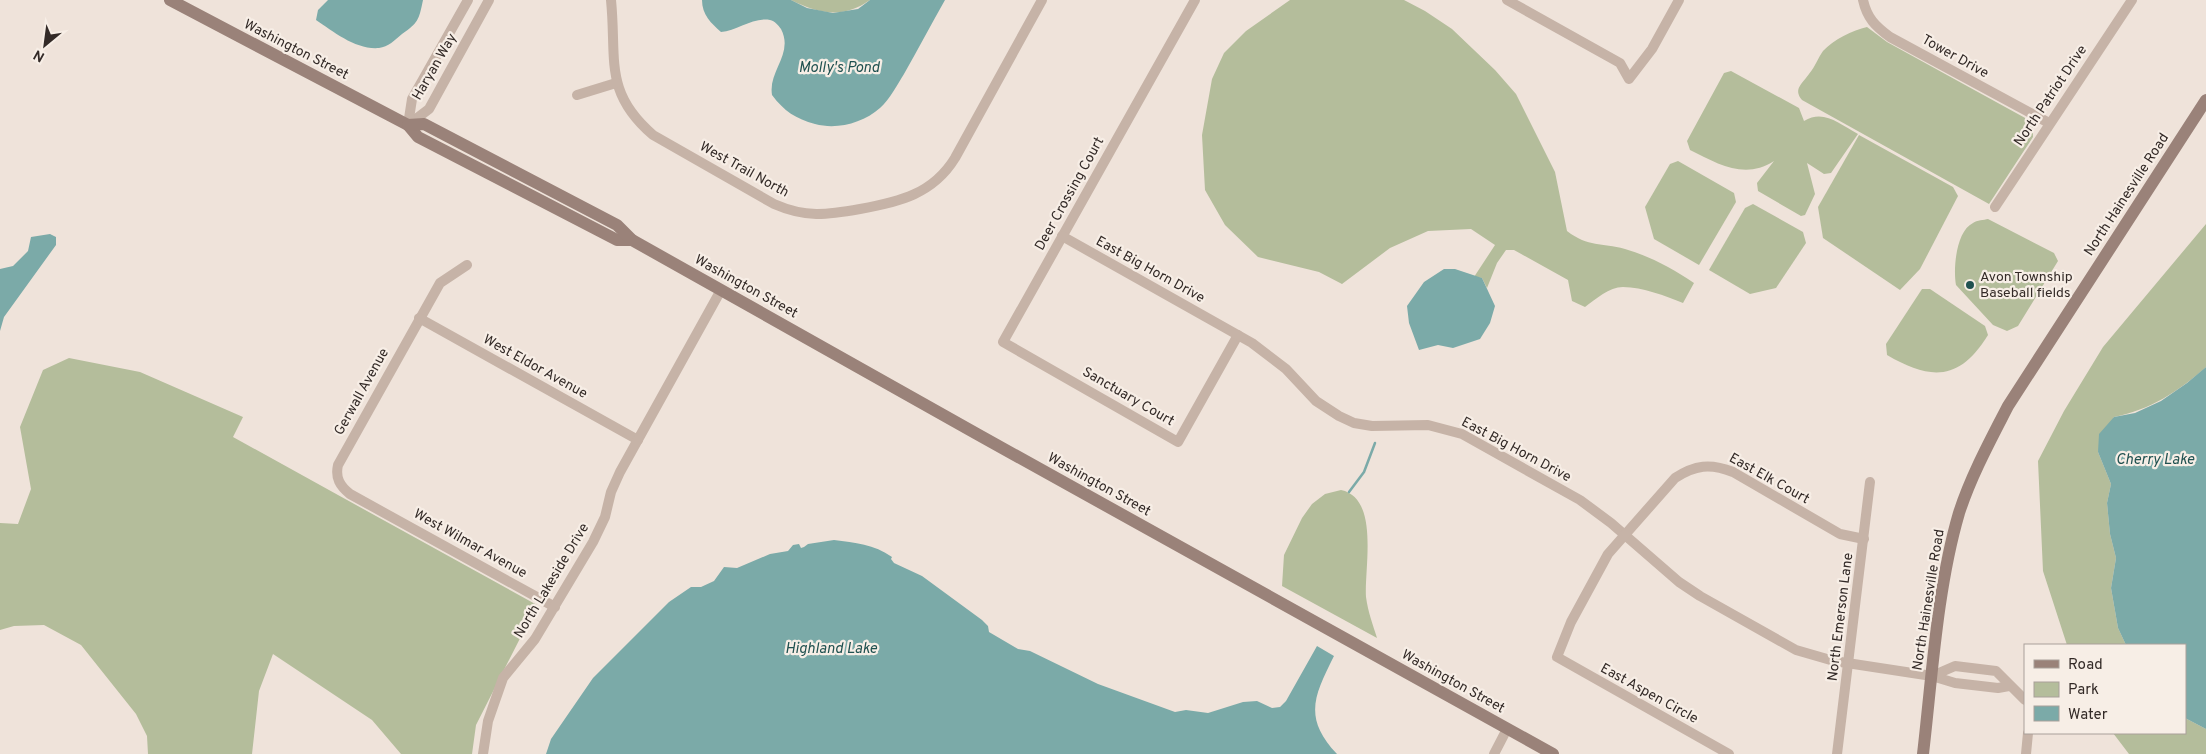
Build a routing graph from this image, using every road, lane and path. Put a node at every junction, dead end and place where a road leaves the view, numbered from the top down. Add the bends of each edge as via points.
1 (170, 0) edge
2 (468, 0) edge
3 (489, 0) edge
4 (611, 0) edge
5 (1042, 0) edge
6 (1195, 0) edge
7 (1508, 0) edge
8 (1679, 0) edge
9 (1863, 0) edge
10 (2132, 0) edge
11 (616, 83) junction
12 (577, 95) dead end
13 (2206, 100) edge
14 (2048, 124) junction
15 (408, 125) junction
16 (1994, 207) dead end
17 (1062, 236) junction
18 (467, 265) dead end
19 (721, 290) junction
20 (419, 318) junction
21 (1238, 335) junction
22 (1061, 375) joint
23 (638, 440) junction
24 (1870, 482) dead end
25 (399, 521) joint
26 (1625, 535) junction
27 (1864, 539) junction
28 (555, 606) junction
29 (1557, 656) joint
30 (1850, 663) junction
31 (1932, 676) junction
32 (2009, 686) junction
33 (2024, 699) edge
34 (1507, 729) junction
35 (2028, 734) edge
36 (483, 754) edge
37 (1494, 754) edge
38 (1553, 754) edge
39 (1729, 754) edge
40 (1837, 754) edge
41 (1923, 754) edge
42 (2026, 754) edge

1 - 15 main road, Washington Street
2 - 15 street, Haryan Way via 412,99
3 - 15 street, Haryan Way via 429,109
4 - 11 street, West Trail North
5 - 11 street, West Trail North via 946,172 924,191 892,203 826,215 792,212 653,135 628,109
6 - 17 street, Deer Crossing Court
7 - 8 street via 1620,63 1629,79 1652,49
9 - 14 street, Tower Drive via 1874,25 1890,37
10 - 14 street, North Patriot Drive
11 - 12 street
13 - 31 main road, North Hainesville Road via 2008,406 1980,460 1959,513 1948,562
14 - 16 street, North Patriot Drive
15 - 19 main road, Washington Street via 418,137 616,240 632,240
17 - 21 street, East Big Horn Drive
17 - 22 street, Deer Crossing Court via 1002,342
18 - 20 street, Gerwall Avenue via 440,283
19 - 23 street, North Lakeside Drive
19 - 34 main road, Washington Street
20 - 23 street, West Eldor Avenue
20 - 25 street, Gerwall Avenue via 336,470 342,488
21 - 22 street, Sanctuary Court via 1178,442
21 - 26 street, East Big Horn Drive via 1270,355 1311,397 1339,416 1372,426 1428,425 1462,434 1580,500
23 - 28 street, North Lakeside Drive via 611,492 605,517 593,542
24 - 27 street, North Emerson Lane
25 - 28 street, West Wilmar Avenue
26 - 27 street, East Elk Court via 1675,478 1689,469 1711,465 1733,472 1840,534
26 - 29 street, East Elk Court via 1608,554 1571,622
26 - 30 street, East Big Horn Drive via 1700,596 1796,650
27 - 30 street, North Emerson Lane
28 - 36 street, North Lakeside Drive via 535,640 503,678 488,722
29 - 39 street, East Aspen Circle
30 - 31 street, East Big Horn Drive
30 - 40 street, North Emerson Lane
31 - 32 street, East Big Horn Drive via 1955,683 1998,688
31 - 32 street via 1955,666 1996,671
31 - 41 main road, North Hainesville Road
32 - 33 street
34 - 37 street
34 - 38 main road, Washington Street
35 - 42 street

